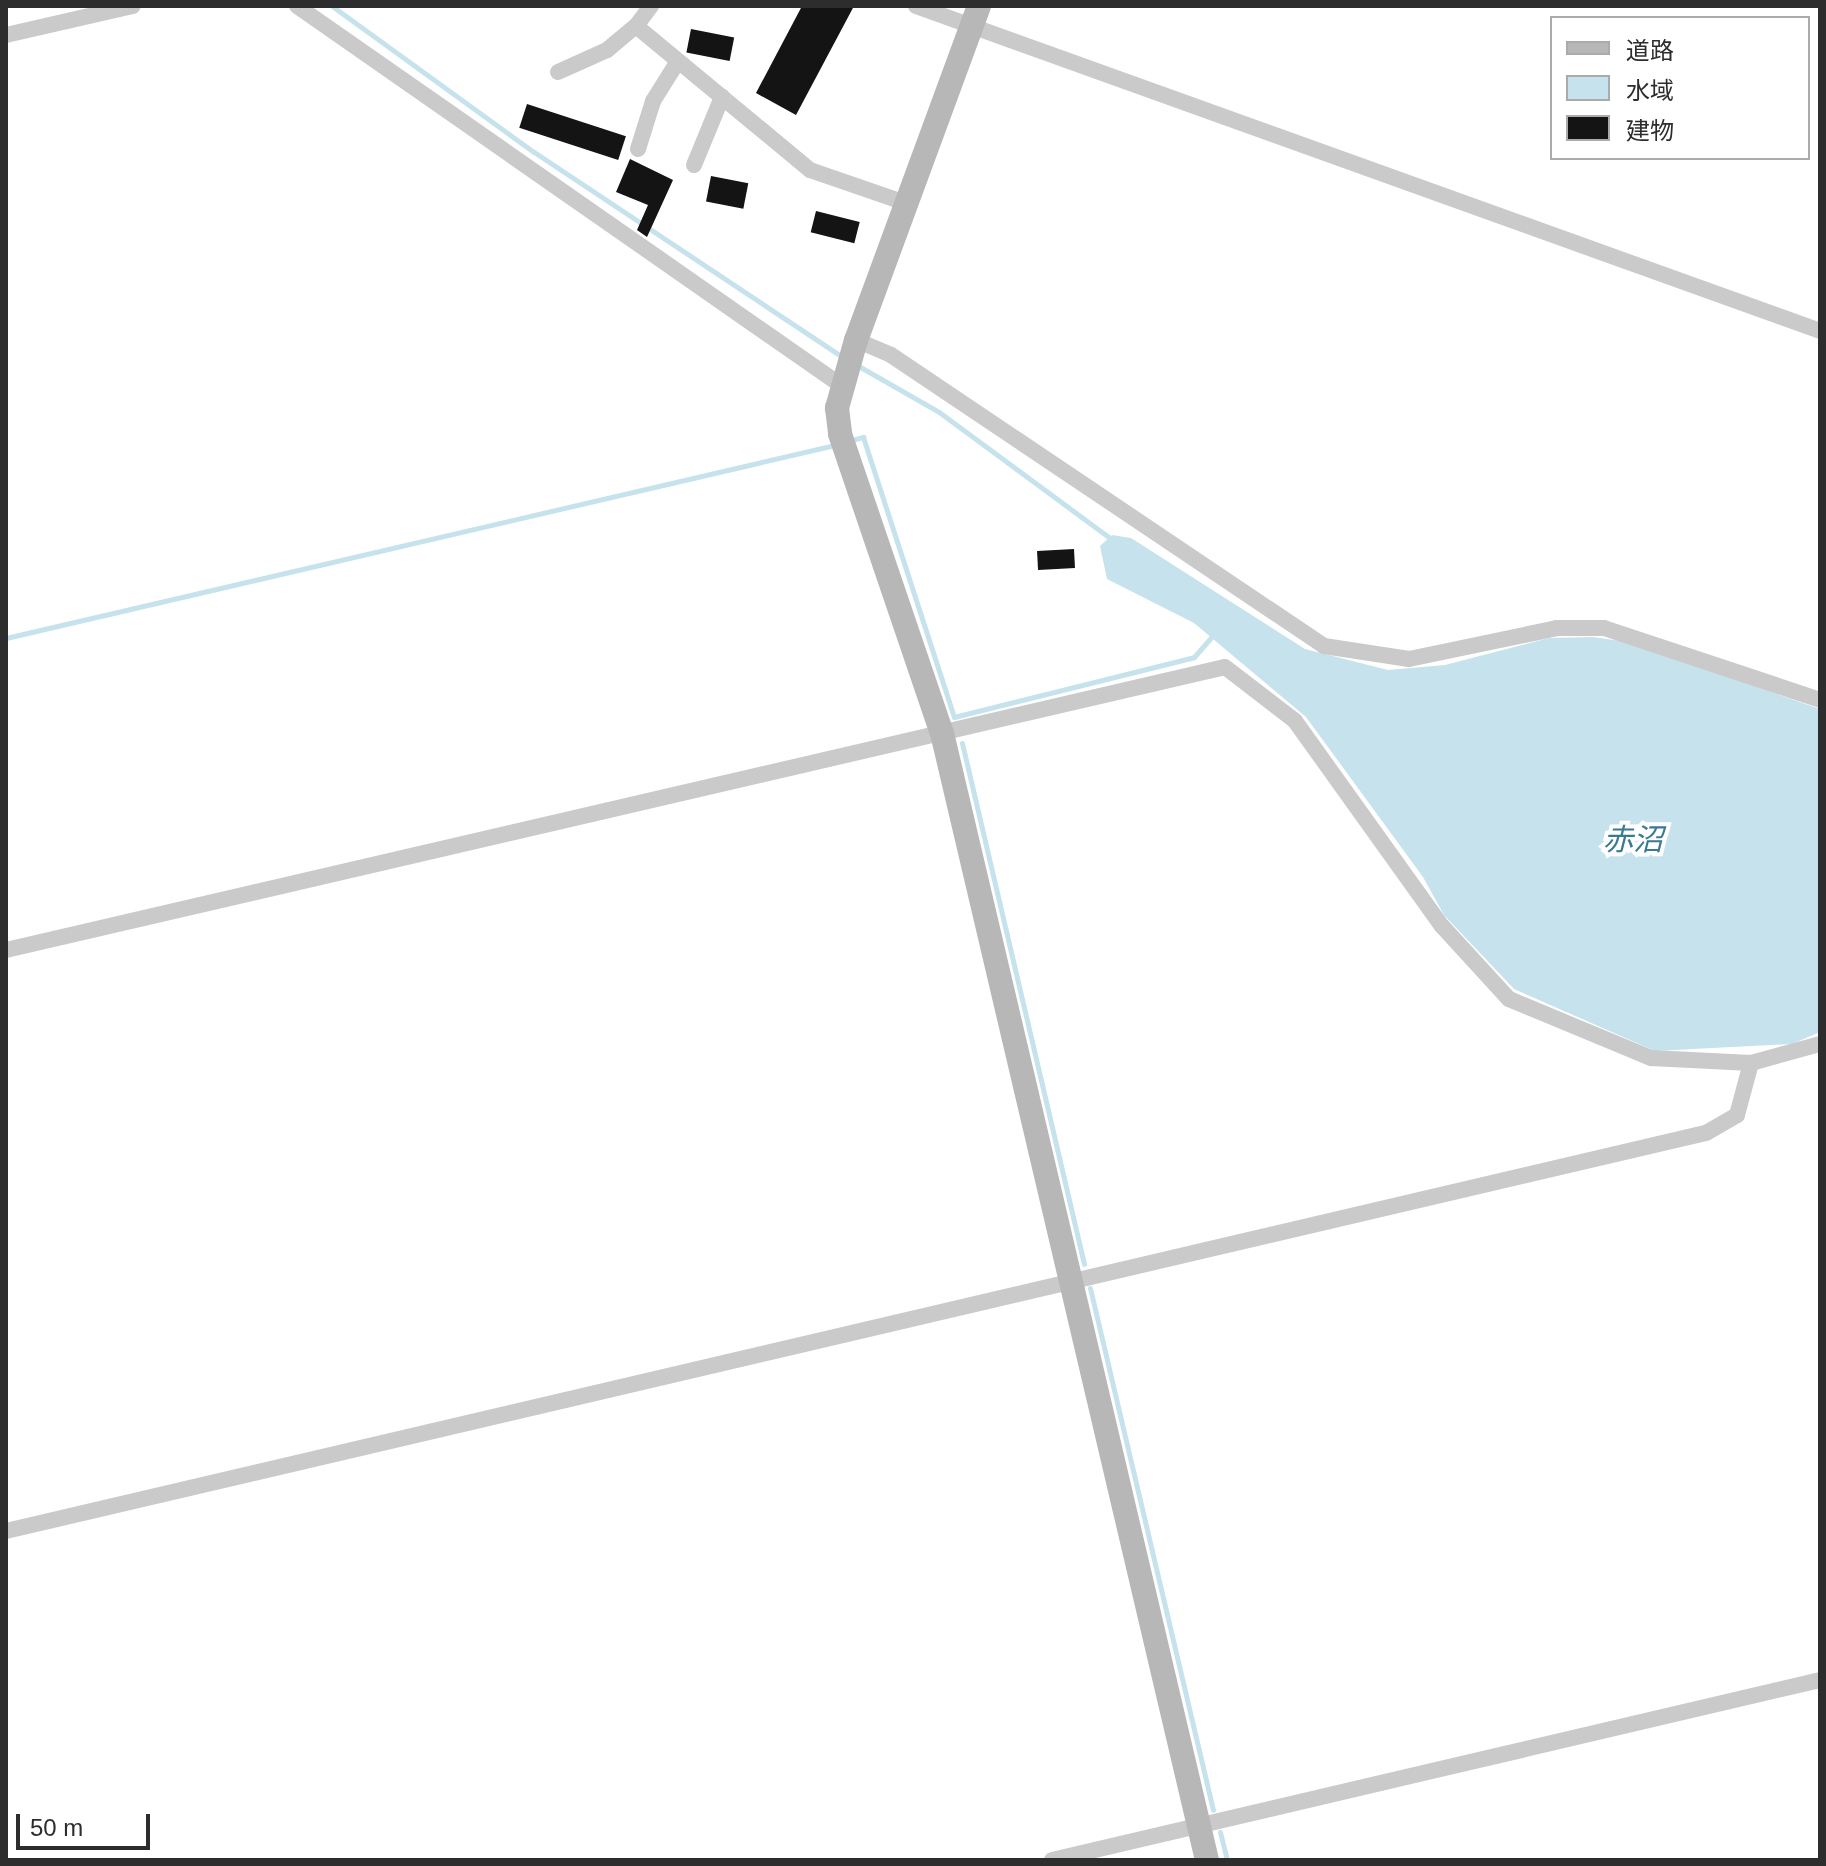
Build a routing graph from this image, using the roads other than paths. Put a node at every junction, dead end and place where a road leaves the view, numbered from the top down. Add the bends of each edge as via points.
1 (133, 6) edge
2 (297, 6) edge
3 (651, 6) edge
4 (916, 6) edge
5 (975, 17) edge
6 (636, 26) junction
7 (6, 35) edge
8 (678, 61) junction
9 (558, 72) dead end
10 (722, 97) junction
11 (638, 149) dead end
12 (694, 165) dead end
13 (906, 203) junction
14 (1820, 331) edge
15 (854, 346) junction
16 (843, 383) junction
17 (1820, 700) edge
18 (942, 733) junction
19 (6, 950) edge
20 (1820, 1044) edge
21 (1751, 1063) junction
22 (1071, 1280) junction
23 (6, 1531) edge
24 (1820, 1680) edge
25 (1199, 1825) junction
26 (1052, 1860) edge
27 (1207, 1860) edge

1 - 7 street
2 - 16 street
3 - 6 street
4 - 5 street
5 - 13 street
5 - 14 street
6 - 8 street
6 - 9 street via 607,50
8 - 10 street
8 - 11 street via 653,101
10 - 12 street
10 - 13 street via 810,170
13 - 15 street
15 - 16 street
15 - 17 street via 891,355 1324,646 1409,659 1557,628 1604,628
16 - 18 street via 842,440
18 - 19 street
18 - 21 street via 1225,667 1295,721 1442,926 1509,999 1651,1058
18 - 22 street
20 - 21 street
21 - 22 street via 1737,1115 1706,1133
22 - 23 street
22 - 25 street
24 - 25 street
25 - 26 street
25 - 27 street

